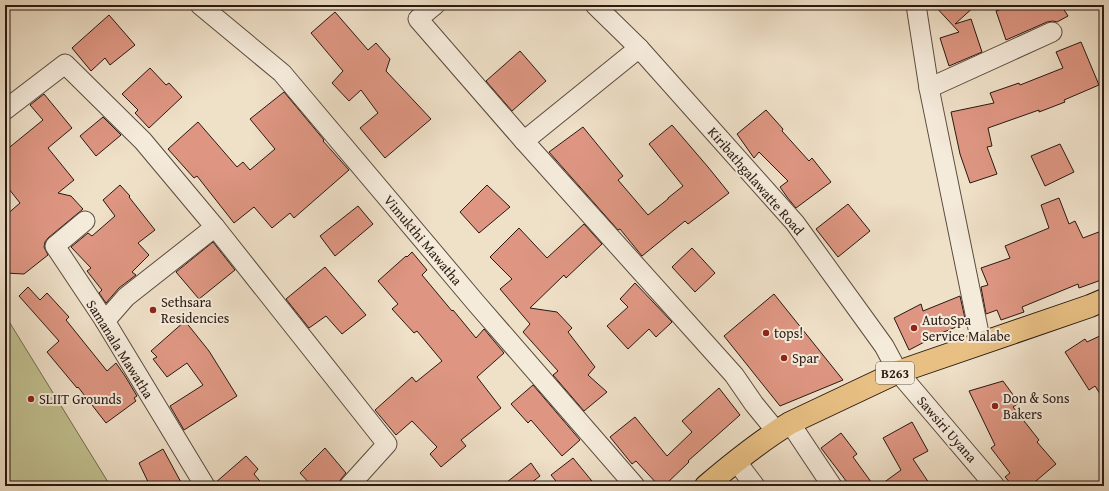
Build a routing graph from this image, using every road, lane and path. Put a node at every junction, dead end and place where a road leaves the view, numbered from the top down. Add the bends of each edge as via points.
1 (200, 5) edge
2 (435, 5) edge
3 (595, 5) edge
4 (916, 5) edge
5 (1052, 32) dead end
6 (639, 48) junction
7 (929, 88) junction
8 (5, 110) edge
9 (524, 141) junction
10 (85, 221) dead end
11 (215, 227) junction
12 (1104, 300) edge
13 (104, 321) junction
14 (981, 343) junction
15 (898, 372) junction
16 (783, 427) junction
17 (736, 461) junction
18 (993, 485) edge
19 (205, 486) edge
20 (349, 486) edge
21 (635, 486) edge
22 (706, 486) edge
23 (755, 486) edge
24 (832, 486) edge

1 - 21 street, Vimukthi Mawatha via 282,72 476,303
2 - 9 street via 418,20
3 - 6 street, Kiribathgalawatte Road
4 - 7 street
5 - 7 street
6 - 9 street
6 - 15 street, Kiribathgalawatte Road via 795,223 884,346
7 - 14 street
8 - 11 street via 65,64 143,141
9 - 16 street via 734,375 754,404
10 - 13 street, Samanala Mawatha via 55,246
11 - 13 street via 126,297
11 - 20 street via 387,444
12 - 14 main road, B263
13 - 19 street, Samanala Mawatha
14 - 15 main road, B263
15 - 16 main road, B263
15 - 18 street, Sawsiri Uyana
16 - 17 main road, B263
16 - 24 street
17 - 22 main road, B263
17 - 23 street

